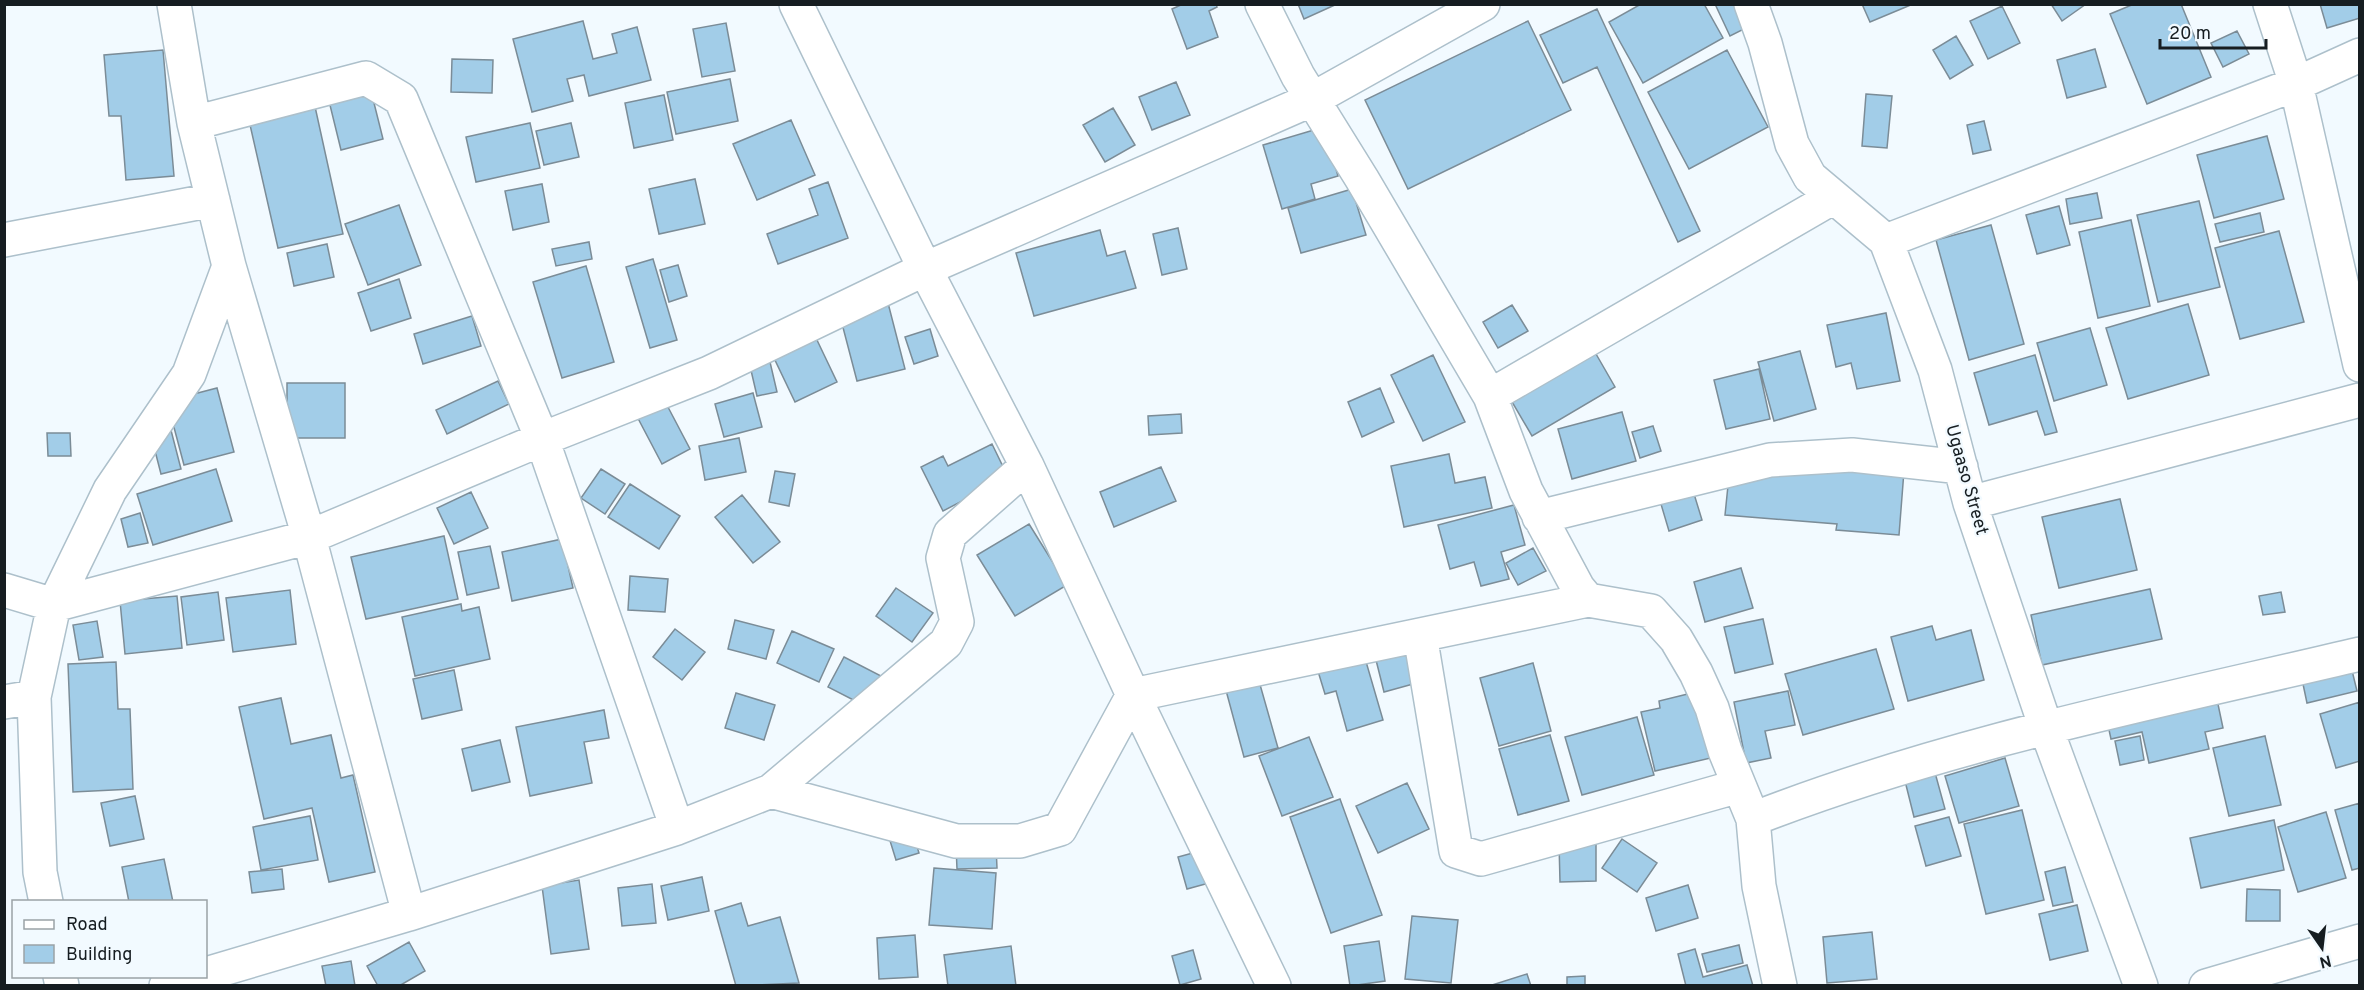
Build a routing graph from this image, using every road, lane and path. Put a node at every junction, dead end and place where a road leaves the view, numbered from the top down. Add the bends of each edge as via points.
1 (174, 4) edge
2 (796, 4) edge
3 (1262, 4) edge
4 (1483, 4) edge
5 (1751, 4) edge
6 (2270, 4) edge
7 (2360, 55) edge
8 (2296, 84) junction
9 (1313, 99) junction
10 (194, 123) junction
11 (1832, 198) junction
12 (213, 200) junction
13 (4, 240) edge
14 (1886, 241) junction
15 (229, 266) junction
16 (925, 269) junction
17 (2360, 365) edge
18 (1490, 396) junction
19 (2360, 400) edge
20 (542, 439) junction
21 (1027, 466) junction
22 (1961, 467) junction
23 (1970, 503) junction
24 (1539, 517) junction
25 (309, 537) junction
26 (4, 590) edge
27 (1588, 600) junction
28 (54, 605) junction
29 (1420, 635) junction
30 (2360, 654) edge
31 (1133, 695) junction
32 (19, 699) edge
33 (2046, 728) junction
34 (1739, 786) junction
35 (771, 791) junction
36 (1753, 819) junction
37 (676, 828) junction
38 (46, 900) edge
39 (409, 914) junction
40 (2360, 941) edge
41 (207, 974) edge
42 (191, 978) edge
43 (166, 986) edge
44 (1274, 986) edge
45 (1780, 986) edge
46 (2141, 986) edge
47 (2206, 986) edge

1 - 10 street
2 - 16 street
3 - 9 street
4 - 9 street
5 - 11 street via 1766,43 1792,144 1810,177
6 - 8 street
7 - 8 street
8 - 14 street
8 - 17 street
9 - 16 street
9 - 18 street
10 - 12 street
10 - 20 street via 366,78 400,99
11 - 14 street
11 - 18 street
12 - 13 street
12 - 15 street
14 - 22 street, Ugaaso Street via 1935,370
15 - 25 street
15 - 28 street via 189,374 110,490
16 - 20 street via 709,373
16 - 21 street
18 - 24 street
19 - 23 street
20 - 25 street
20 - 37 street
21 - 31 street
21 - 35 street via 950,534 943,558 957,622 946,643
22 - 23 street, Ugaaso Street
22 - 24 street via 1852,455 1770,460
23 - 33 street, Ugaaso Street
24 - 27 street via 1565,567
25 - 28 street
25 - 39 street
26 - 28 street
27 - 29 street
27 - 34 street via 1651,611 1676,639 1712,708
28 - 32 street
29 - 31 street
29 - 34 street via 1456,851 1481,859
30 - 33 street
31 - 35 street via 1060,829 1020,841 956,841
31 - 44 street
32 - 38 street
33 - 36 street via 1889,770
33 - 46 street, Ugaaso Street
34 - 36 street
35 - 37 street
36 - 45 street via 1759,886
37 - 39 street
39 - 41 street
40 - 47 street
42 - 43 street

